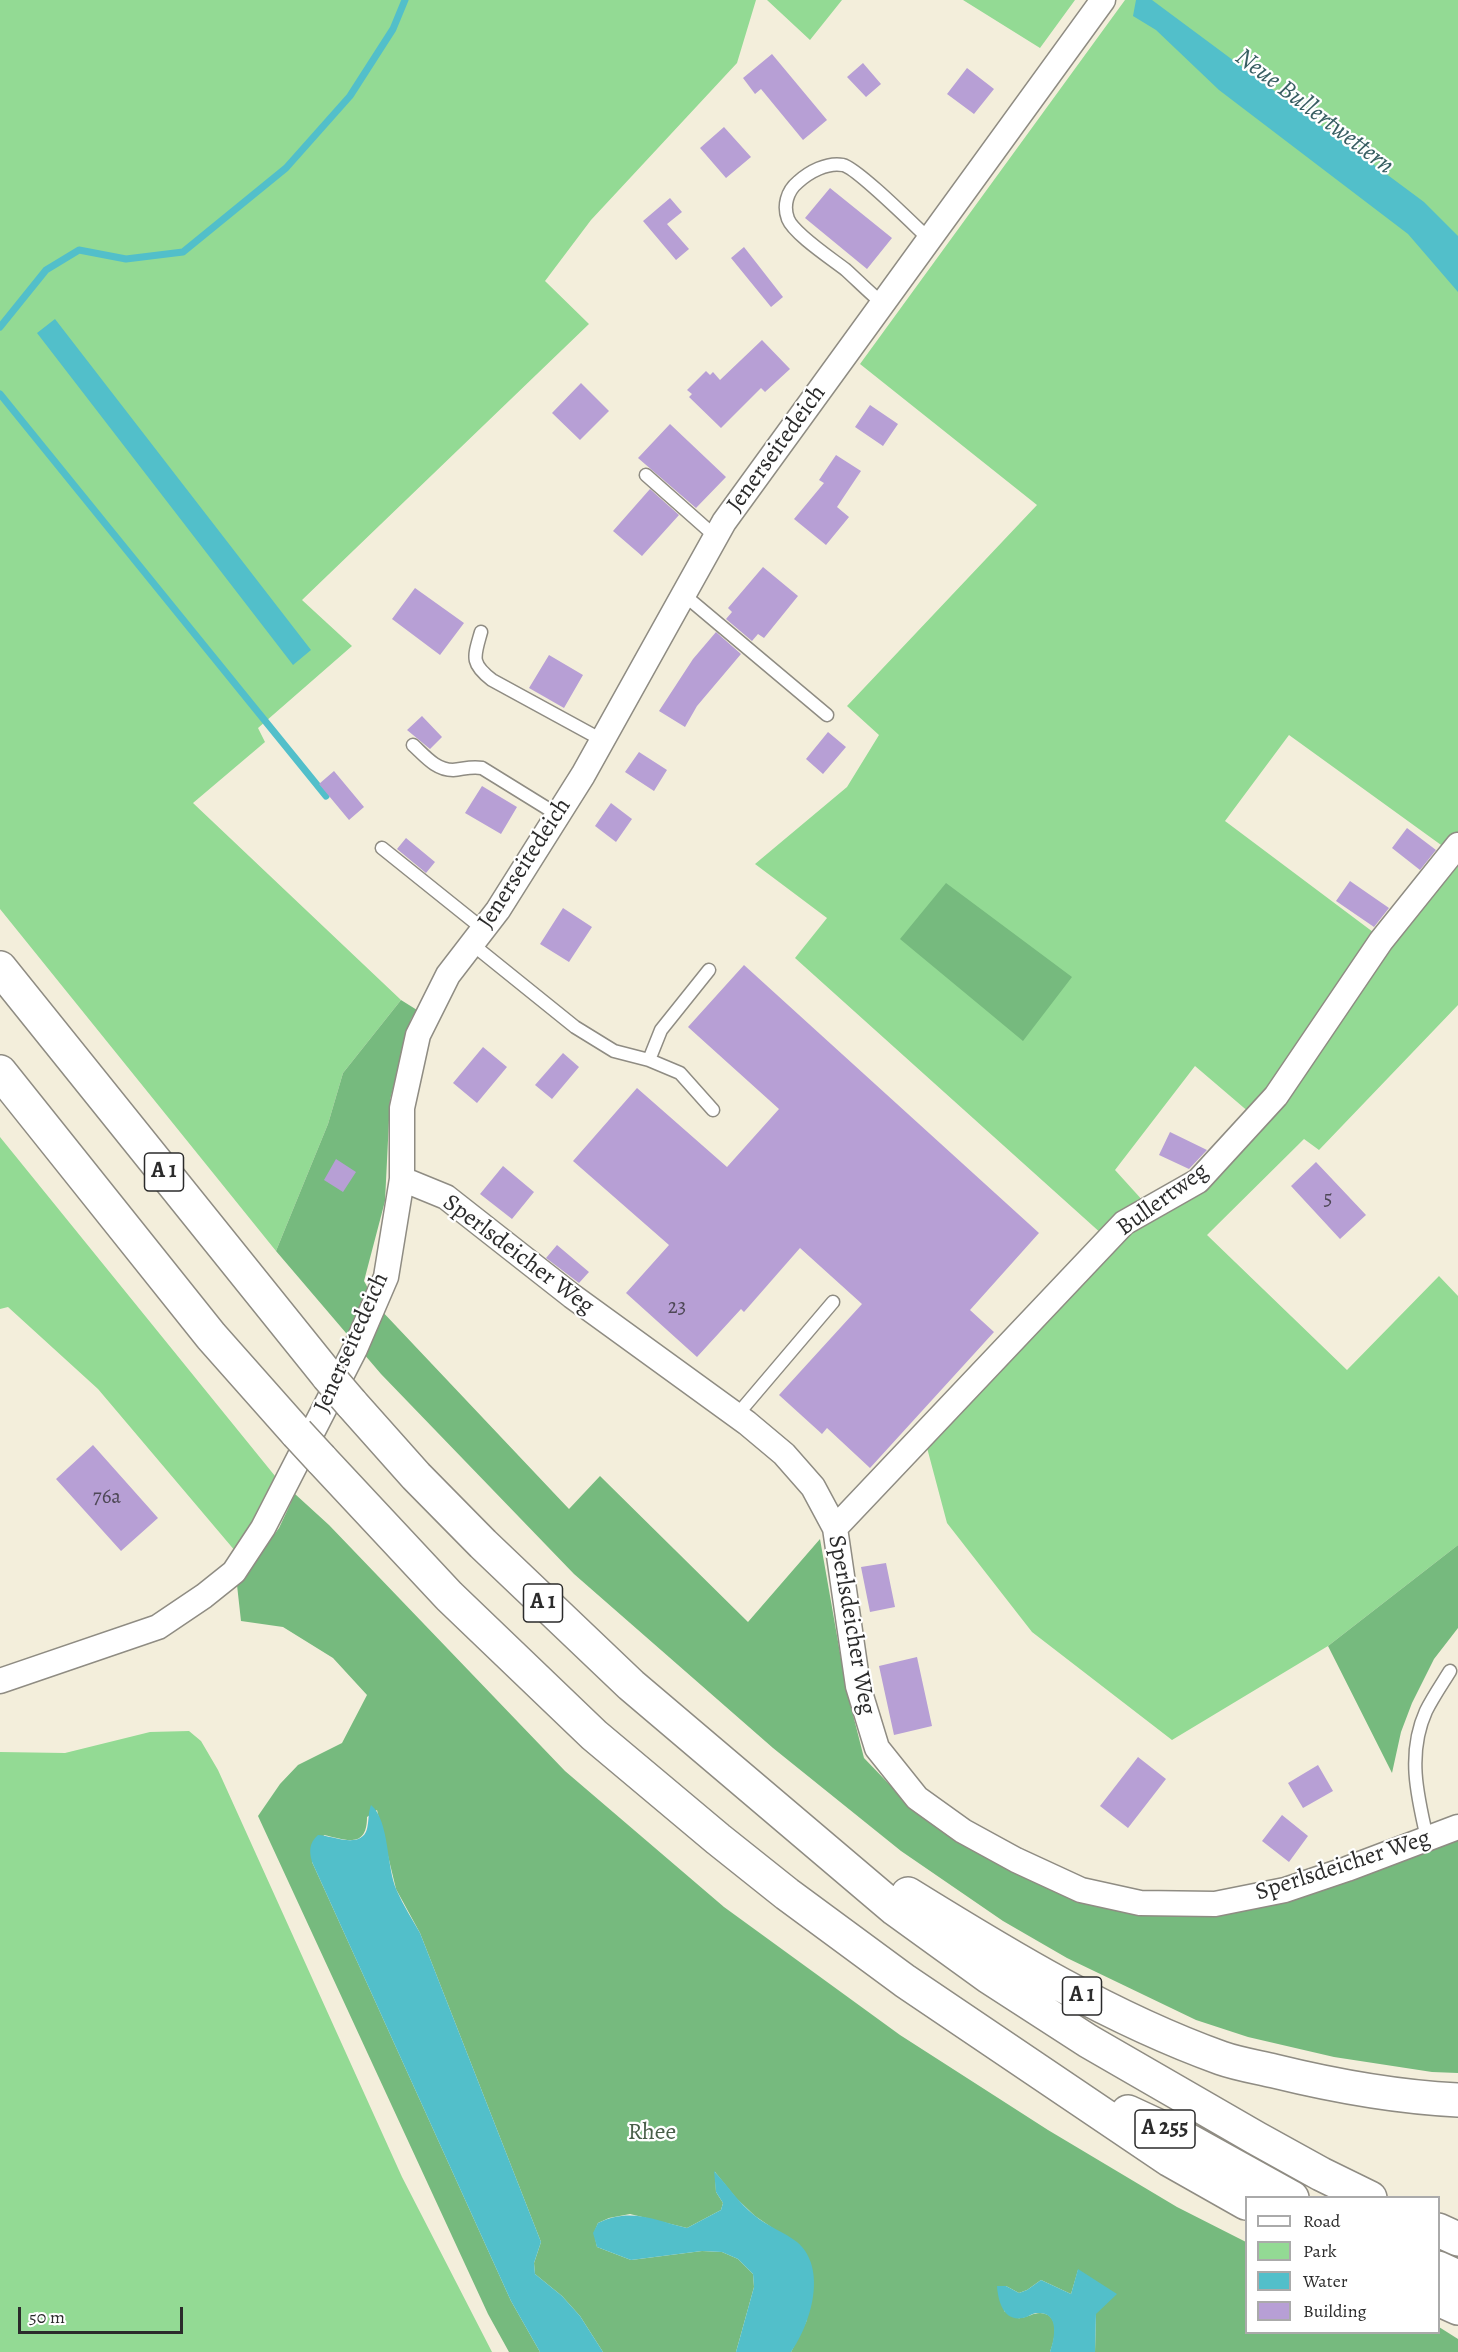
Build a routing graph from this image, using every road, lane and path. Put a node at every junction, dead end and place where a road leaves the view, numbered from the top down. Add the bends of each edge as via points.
1 (1097, 9) edge
2 (929, 239) junction
3 (883, 304) junction
4 (646, 475) dead end
5 (716, 537) junction
6 (683, 594) junction
7 (481, 632) dead end
8 (827, 715) dead end
9 (602, 740) junction
10 (413, 745) dead end
11 (558, 815) junction
12 (1458, 845) edge
13 (382, 848) dead end
14 (477, 937) junction
15 (0, 968) edge
16 (709, 970) dead end
17 (649, 1060) junction
18 (0, 1072) edge
19 (713, 1110) dead end
20 (402, 1179) junction
21 (833, 1302) dead end
22 (737, 1415) junction
23 (835, 1528) junction
24 (1450, 1671) dead end
25 (0, 1681) edge
26 (749, 1786) junction
27 (1458, 1827) edge
28 (1427, 1838) junction
29 (1035, 2067) junction
30 (1458, 2100) edge
31 (1288, 2196) edge
32 (1366, 2196) edge
33 (1245, 2202) edge
34 (1440, 2231) edge
35 (1458, 2239) edge
36 (1440, 2269) edge
37 (1458, 2277) edge
38 (1440, 2300) edge
39 (1458, 2308) edge

1 - 2 street, Jenerseitedeich
2 - 3 street, Jenerseitedeich
2 - 3 lane via 844,165 824,166 793,186 785,202 788,220
3 - 5 street, Jenerseitedeich
4 - 5 lane
5 - 6 street, Jenerseitedeich
6 - 8 lane
6 - 9 street, Jenerseitedeich
7 - 9 lane via 475,659 483,674
9 - 11 street, Jenerseitedeich
10 - 11 lane via 433,764 453,770 482,768
11 - 14 street, Jenerseitedeich
12 - 23 street, Bullertweg via 1381,941 1276,1096 1198,1181 1124,1223
13 - 14 lane
14 - 17 lane via 575,1027 614,1052
14 - 20 street, Jenerseitedeich via 447,975 418,1035 402,1108
15 - 26 highway, A 1, bridge via 328,1376 416,1476 631,1686
16 - 17 lane via 661,1030
17 - 19 lane via 680,1073
18 - 29 highway, A 1, bridge via 211,1336 449,1596 594,1735 787,1894 905,1981
20 - 22 street, Sperlsdeicher Weg via 446,1197 572,1296
20 - 25 street, Jenerseitedeich via 386,1277 356,1349 263,1528 234,1572 158,1627
21 - 22 lane
22 - 23 street, Sperlsdeicher Weg via 784,1454 813,1487
23 - 28 street, Sperlsdeicher Weg via 858,1686 877,1748 917,1798 963,1831 1016,1860 1081,1890 1140,1903 1215,1904 1285,1890
24 - 28 lane via 1426,1712 1416,1745 1415,1782
26 - 30 highway, A 1 via 908,1894 1011,1957 1129,2019 1223,2059 1387,2094
26 - 32 highway, A 255 via 895,1909 989,1977 1088,2041
27 - 28 street, Sperlsdeicher Weg
29 - 31 highway, A 255 via 1182,2137
29 - 33 highway, A 1 via 1170,2160
34 - 35 highway
36 - 37 highway
38 - 39 highway

